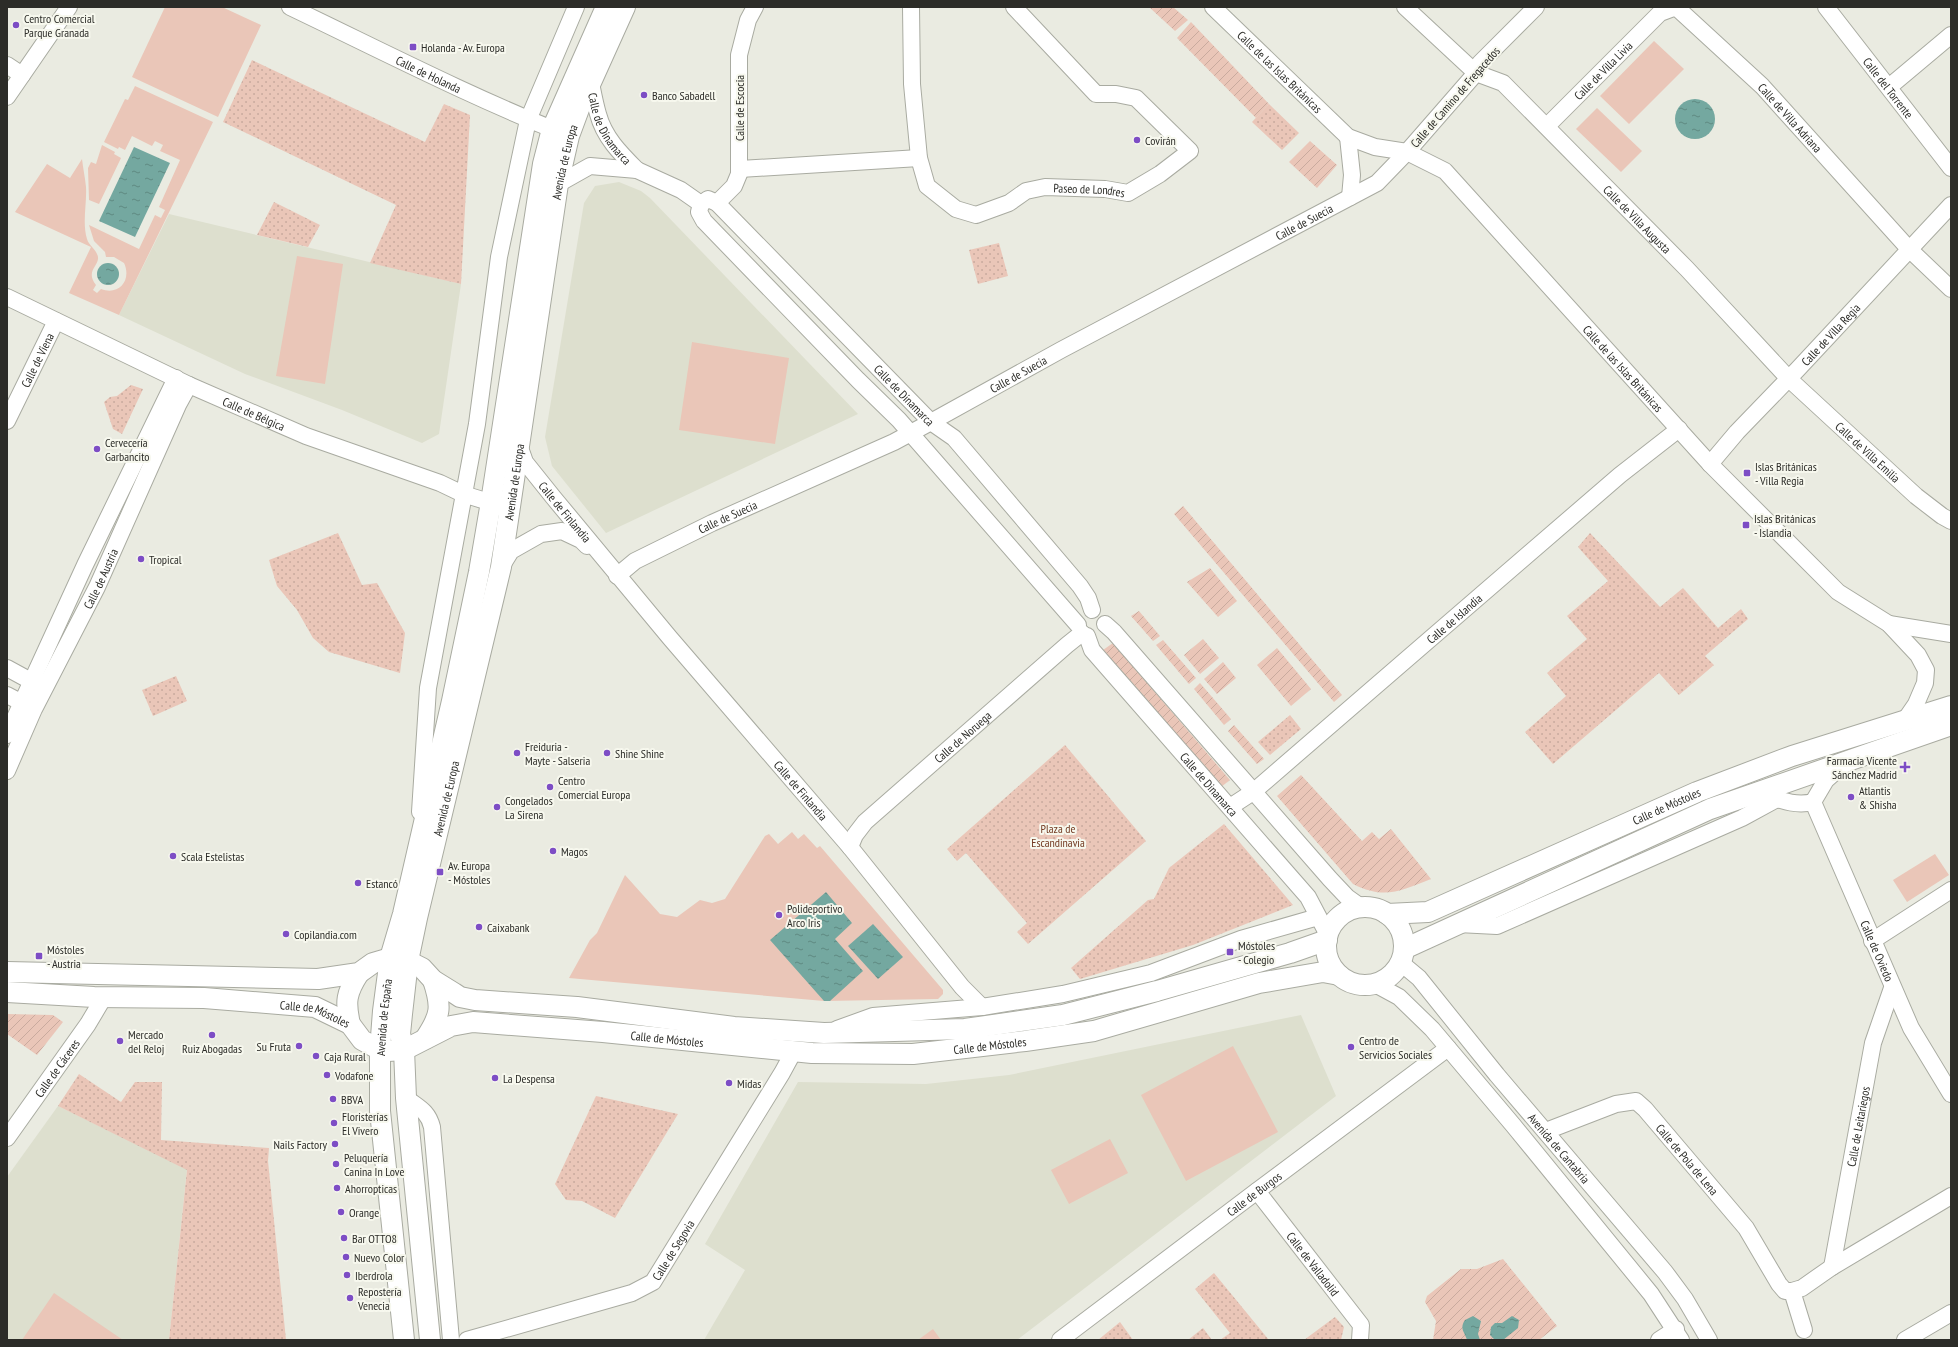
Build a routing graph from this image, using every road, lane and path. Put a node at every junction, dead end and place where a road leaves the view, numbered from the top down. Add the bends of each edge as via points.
1 (70, 7) edge
2 (290, 7) edge
3 (576, 7) edge
4 (606, 7) edge
5 (626, 7) edge
6 (755, 7) edge
7 (911, 7) edge
8 (1014, 7) edge
9 (1213, 7) edge
10 (1405, 7) edge
11 (1536, 7) edge
12 (1826, 7) edge
13 (1660, 13) joint
14 (1951, 35) edge
15 (7, 65) edge
16 (1476, 73) junction
17 (22, 75) junction
18 (591, 83) junction
19 (1889, 87) junction
20 (7, 97) edge
21 (528, 120) junction
22 (1547, 126) junction
23 (561, 133) junction
24 (1348, 136) junction
25 (1407, 152) junction
26 (919, 158) junction
27 (1951, 168) edge
28 (637, 170) junction
29 (740, 170) junction
30 (558, 184) junction
31 (1350, 198) junction
32 (717, 203) junction
33 (701, 204) junction
34 (1951, 205) edge
35 (1909, 249) junction
36 (1951, 289) edge
37 (7, 297) edge
38 (56, 321) junction
39 (1789, 379) junction
40 (183, 381) junction
41 (7, 421) edge
42 (932, 422) junction
43 (1679, 429) junction
44 (910, 434) junction
45 (519, 445) junction
46 (1710, 464) junction
47 (463, 494) junction
48 (491, 502) junction
49 (510, 509) junction
50 (1951, 521) edge
51 (501, 567) junction
52 (618, 576) junction
53 (1092, 610) junction
54 (1105, 624) junction
55 (1889, 624) junction
56 (1083, 631) junction
57 (1951, 634) edge
58 (7, 668) edge
59 (38, 685) junction
60 (7, 695) edge
61 (28, 706) junction
62 (1951, 706) edge
63 (1905, 720) junction
64 (1951, 725) edge
65 (7, 735) edge
66 (1848, 761) junction
67 (7, 771) edge
68 (1253, 792) junction
69 (1757, 792) junction
70 (1777, 799) junction
71 (1813, 802) junction
72 (1230, 808) junction
73 (418, 846) junction
74 (850, 847) junction
75 (1951, 890) edge
76 (1361, 907) junction
77 (1387, 914) junction
78 (1318, 917) junction
79 (1457, 924) junction
80 (1327, 938) junction
81 (1872, 941) junction
82 (1402, 956) junction
83 (399, 959) junction
84 (7, 972) edge
85 (359, 973) junction
86 (1339, 975) junction
87 (432, 980) junction
88 (1375, 984) junction
89 (1892, 988) junction
90 (7, 992) edge
91 (104, 997) junction
92 (982, 1007) junction
93 (350, 1024) junction
94 (824, 1033) junction
95 (425, 1039) junction
96 (1448, 1048) junction
97 (380, 1050) junction
98 (404, 1050) junction
99 (794, 1051) junction
100 (1951, 1094) edge
101 (406, 1098) junction
102 (1546, 1131) junction
103 (8, 1136) edge
104 (1257, 1190) junction
105 (1951, 1196) edge
106 (1832, 1267) junction
107 (1792, 1291) junction
108 (1951, 1314) edge
109 (1804, 1330) dead end
110 (517, 1334) edge
111 (1678, 1334) edge
112 (404, 1340) edge
113 (430, 1340) edge
114 (451, 1340) edge
115 (467, 1340) edge
116 (1060, 1340) edge
117 (1360, 1340) edge
118 (1659, 1340) edge
119 (1709, 1340) edge
120 (1905, 1340) edge

1 - 17 street
2 - 21 street, Calle de Holanda
3 - 21 street, Avenida de Europa
4 - 23 main road, Avenida de Europa
5 - 18 main road, Avenida de Europa
6 - 29 street, Calle de Escocia via 748,20 739,55
7 - 26 street, Paseo de Londres via 912,84
8 - 26 street, Paseo de Londres via 1096,94 1136,98 1190,151 1160,174 1128,193 1105,189 1045,187 1026,191 1009,203 976,215 956,209 927,186
9 - 24 street, Calle de las Islas Británicas
10 - 16 street
11 - 16 street, Calle de Camino de Fregacedos via 1480,63
12 - 19 street, Calle del Torrente
13 - 22 street, Calle de Villa Livia
13 - 35 street, Calle de Villa Adriana via 1676,7 1762,86
14 - 19 street
15 - 17 street
16 - 22 street, Calle de Villa Augusta via 1503,83
16 - 25 street, Calle de Camino de Fregacedos
17 - 20 street
18 - 23 main road, Avenida de Europa
18 - 28 street, Calle de Dinamarca via 603,128 616,150
19 - 27 street, Calle del Torrente
21 - 23 street, Calle de Holanda
21 - 47 street, Avenida de Europa via 499,257 476,424
22 - 39 street, Calle de Villa Augusta via 1687,269
23 - 30 main road, Avenida de Europa
23 - 48 main road, Avenida de Europa via 543,164
24 - 25 street, Calle de las Islas Británicas via 1375,147
24 - 31 street via 1352,175
25 - 31 street, Calle de Suecia via 1377,183
25 - 43 street, Calle de las Islas Británicas via 1445,171
26 - 29 street
28 - 30 street, Calle de Dinamarca via 590,166
28 - 33 street, Calle de Dinamarca via 681,190
29 - 32 street, Calle de Escocia via 734,186
30 - 45 main road, Avenida de Europa
31 - 42 street, Calle de Suecia via 1061,350
32 - 33 street via 708,199
32 - 42 street, Calle de Dinamarca
33 - 44 street, Calle de Dinamarca via 699,212 704,221
34 - 35 street, Calle de Villa Regia
35 - 36 street
35 - 39 street, Calle de Villa Regia
37 - 38 street, Calle de Bélgica
38 - 40 street, Calle de Bélgica
38 - 41 street, Calle de Viena
39 - 46 street, Calle de Villa Regia via 1737,432
39 - 50 street, Calle de Villa Emilia via 1916,496
40 - 47 street, Calle de Bélgica via 306,436 440,483
40 - 59 street, Calle de Austria
42 - 44 street, Calle de Suecia
42 - 53 street, Calle de Dinamarca via 954,438 1080,586
43 - 46 street, Calle de las Islas Británicas
43 - 68 street, Calle de Islandia via 1614,480
44 - 52 street, Calle de Suecia via 712,523 635,561
44 - 56 street, Calle de Dinamarca
45 - 49 main road, Avenida de Europa
45 - 52 street, Calle de Finlandia via 525,462
46 - 55 street, Calle de las Islas Británicas via 1838,592
47 - 48 street, Calle de Bélgica
47 - 73 street, Avenida de Europa via 428,688
48 - 49 street, Calle de Bélgica
48 - 73 main road, Avenida de Europa via 452,701
49 - 51 main road, Avenida de Europa
51 - 52 street, Calle de Finlandia via 512,551 541,534 562,531 581,540
51 - 83 main road, Avenida de Europa
52 - 74 street, Calle de Finlandia
53 - 54 street via 1100,613
53 - 56 street via 1083,612 1080,616
54 - 56 street via 1098,634
54 - 68 street
55 - 57 street, Calle de las Islas Británicas
55 - 63 street, Calle de las Islas Británicas via 1918,655 1926,670 1925,683 1916,704
56 - 72 street, Calle de Dinamarca via 1092,650
56 - 74 street, Calle de Noruega via 865,822
58 - 59 street
59 - 61 street, Calle de Austria
60 - 61 street
61 - 65 street, Calle de Austria
61 - 67 street, Calle de Austria
62 - 63 main road, Calle de Móstoles
63 - 77 main road, Calle de Móstoles via 1792,756 1697,792 1428,912
64 - 66 main road, Calle de Móstoles
66 - 69 main road, Calle de Móstoles
66 - 71 street via 1826,780
68 - 72 street, Calle de Islandia
68 - 76 street via 1346,897
69 - 70 street
69 - 79 main road, Calle de Móstoles via 1710,808
70 - 71 street via 1804,804
70 - 79 street, Calle de Móstoles via 1742,818 1497,926
71 - 81 street, Calle de Oviedo
72 - 78 street, Calle de Dinamarca via 1308,897
73 - 83 main road, Avenida de Europa via 403,914
74 - 92 street, Calle de Finlandia via 962,987
75 - 81 street
76 - 77 main road
76 - 80 main road via 1340,916 1332,925
77 - 82 main road via 1397,923 1403,936
78 - 80 street, Calle de Dinamarca
78 - 92 street, Calle de Móstoles via 1241,939 1151,973 1063,994
79 - 82 main road, Calle de Móstoles
80 - 86 main road via 1327,953 1331,965
80 - 94 main road, Calle de Móstoles via 1290,953 1158,992 1064,1015 965,1029
81 - 89 street, Calle de Oviedo
82 - 88 main road via 1390,976
82 - 102 street, Avenida de Cantabria
83 - 85 main road via 373,963
83 - 87 main road, Calle de Móstoles via 422,968
83 - 97 main road, Avenida de España
83 - 98 main road, Avenida de España via 400,1034
84 - 85 main road via 318,979
85 - 93 main road via 349,988 346,1007
86 - 88 main road via 1350,982 1362,985
86 - 99 main road, Calle de Móstoles via 1323,972 1259,983 1094,1031 1025,1041 913,1054
87 - 94 main road, Calle de Móstoles via 460,997 475,1000 577,1007 734,1027
87 - 95 main road via 439,1000 436,1021
88 - 96 street, Avenida de Cantabria via 1399,997
89 - 100 street, Calle de Oviedo via 1911,1028
89 - 106 street, Calle de Leitariegos via 1873,1044
90 - 91 main road, Calle de Móstoles
91 - 93 main road, Calle de Móstoles via 204,998 315,1007
91 - 103 street, Calle de Cáceres via 88,1024
92 - 94 street, Calle de Móstoles via 873,1016
93 - 97 main road, Calle de Móstoles via 362,1040
95 - 98 main road, Calle de Móstoles
95 - 99 main road, Calle de Móstoles via 451,1026 473,1022
96 - 104 street, Calle de Burgos
96 - 111 street, Avenida de Cantabria via 1651,1294
97 - 98 main road, Calle de Móstoles
97 - 112 main road, Avenida de España via 380,1110
98 - 101 main road, Avenida de España
99 - 110 street, Calle de Segovia via 652,1282 632,1293
101 - 113 main road, Avenida de España
101 - 114 street via 430,1117 432,1127
102 - 107 street, Calle de Pola de Lena via 1616,1104 1636,1102 1645,1109 1746,1228 1779,1284 1785,1291
102 - 119 street, Avenida de Cantabria via 1665,1272 1685,1299
104 - 116 street, Calle de Burgos
104 - 117 street, Calle de Valladolid via 1361,1324
105 - 106 street
106 - 107 street via 1802,1288
107 - 109 street
108 - 120 street
110 - 115 street, Calle de Segovia
111 - 118 street

